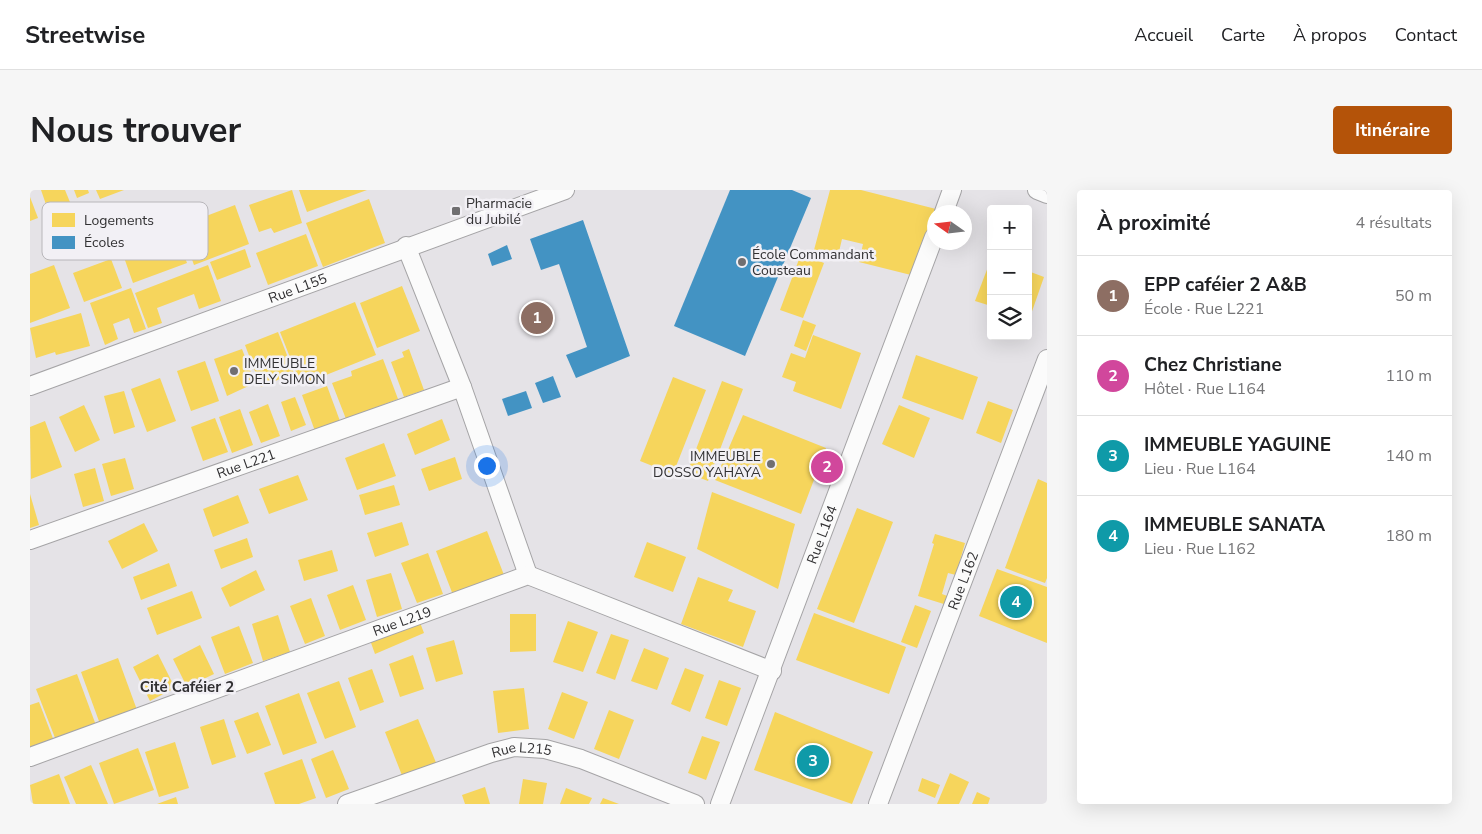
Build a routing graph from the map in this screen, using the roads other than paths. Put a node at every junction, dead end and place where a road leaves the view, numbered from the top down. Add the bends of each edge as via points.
1 (565, 190) edge
2 (952, 190) edge
3 (1037, 190) edge
4 (1047, 194) edge
5 (947, 205) edge
6 (406, 246) junction
7 (929, 250) edge
8 (1047, 359) edge
9 (30, 386) edge
10 (462, 387) junction
11 (30, 540) edge
12 (528, 575) junction
13 (772, 671) junction
14 (30, 757) edge
15 (347, 804) edge
16 (695, 804) edge
17 (720, 804) edge
18 (878, 804) edge

1 - 6 street, Rue L155
2 - 5 street
3 - 4 street
6 - 9 street, Rue L155
6 - 10 street
7 - 13 street, Rue L164
8 - 18 street, Rue L162
10 - 11 street, Rue L221
10 - 12 street
12 - 13 street
12 - 14 street, Rue L219
13 - 17 street, Rue L164
15 - 16 street, Rue L215 via 514,747 545,749 581,759

